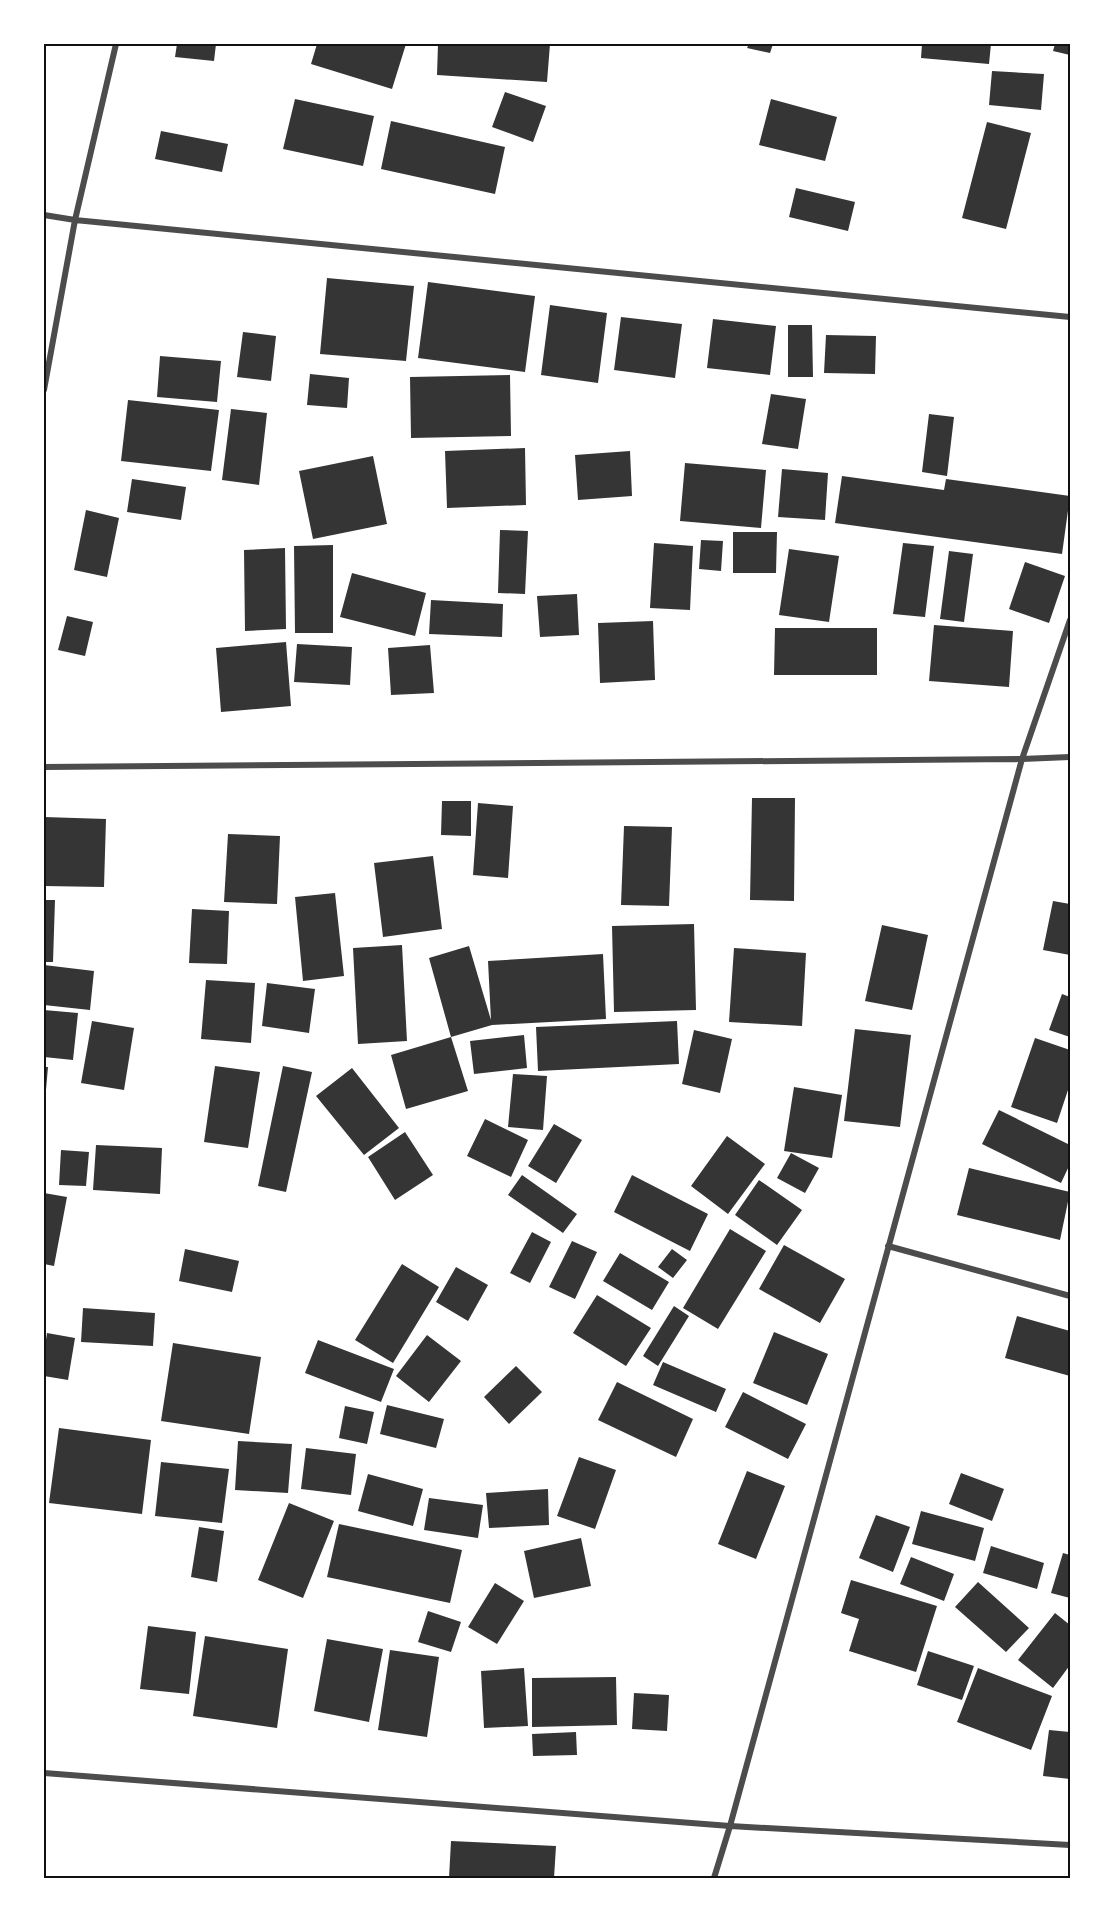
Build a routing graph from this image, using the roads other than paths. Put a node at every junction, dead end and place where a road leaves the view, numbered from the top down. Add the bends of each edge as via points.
1 (116, 44) edge
2 (44, 215) edge
3 (75, 220) junction
4 (1071, 317) edge
5 (44, 390) edge
6 (1071, 620) edge
7 (1071, 757) edge
8 (1022, 759) junction
9 (44, 767) edge
10 (888, 1246) junction
11 (1071, 1296) edge
12 (44, 1773) edge
13 (730, 1826) junction
14 (1071, 1845) edge
15 (714, 1878) edge

1 - 3 street
2 - 3 street
3 - 4 street
3 - 5 street
6 - 8 street
7 - 8 street
8 - 9 street
8 - 10 street
10 - 11 street
10 - 13 street
12 - 13 street
13 - 14 street
13 - 15 street

